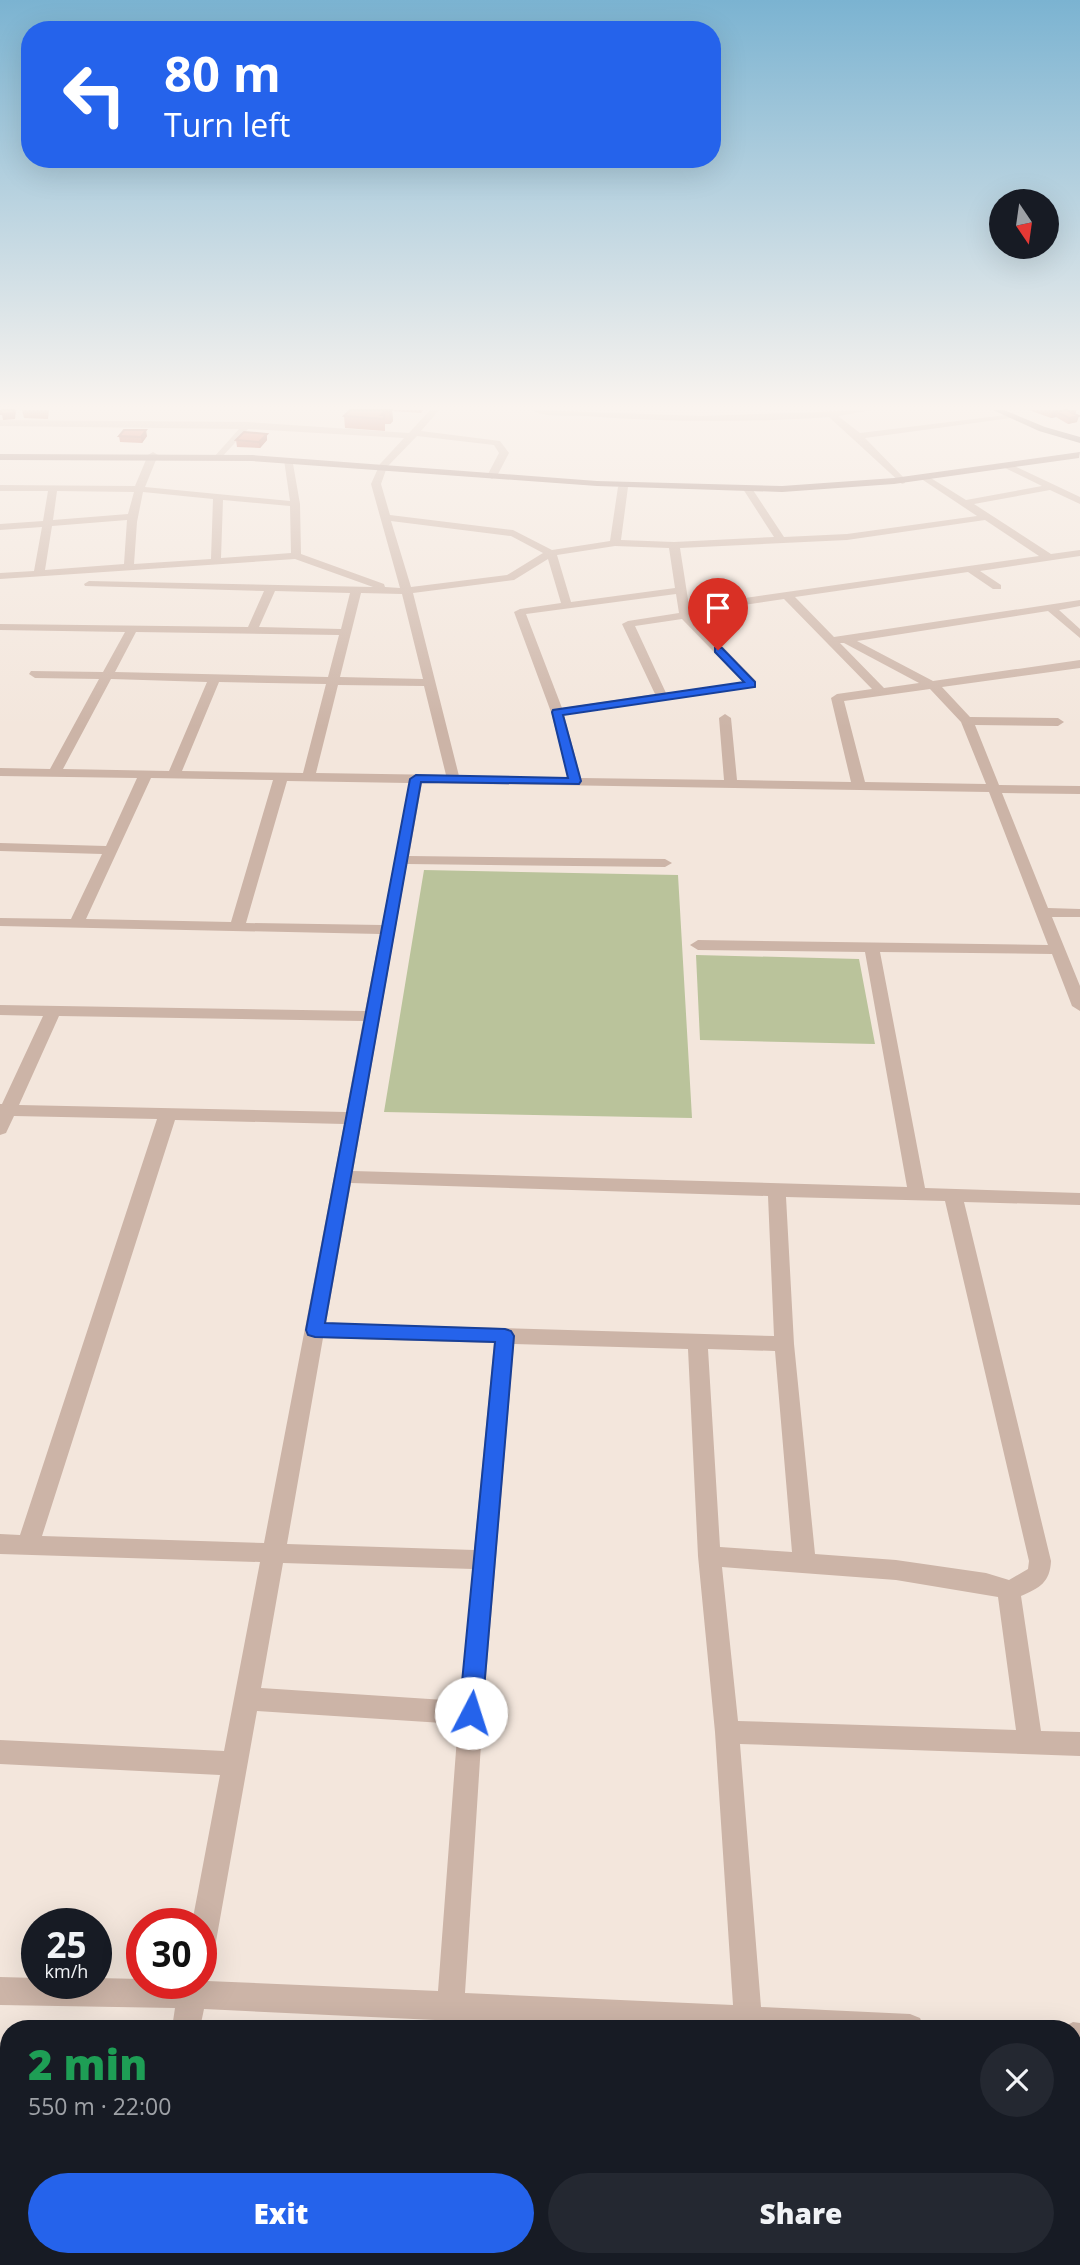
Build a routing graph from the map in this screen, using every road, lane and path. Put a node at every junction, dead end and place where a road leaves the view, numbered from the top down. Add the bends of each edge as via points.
1 (49, 516) edge
2 (217, 516) edge
3 (295, 516) edge
4 (619, 516) edge
5 (765, 516) edge
6 (130, 517) joint
7 (385, 517) joint
8 (988, 517) joint
9 (48, 523) junction
10 (0, 527) edge
11 (782, 541) junction
12 (615, 543) junction
13 (674, 545) junction
14 (551, 553) junction
15 (1080, 553) edge
16 (296, 556) junction
17 (1050, 558) junction
18 (216, 559) junction
19 (129, 566) junction
20 (970, 569) junction
21 (39, 573) junction
22 (0, 576) edge
23 (89, 584) dead end
24 (997, 587) dead end
25 (271, 588) junction
26 (356, 590) junction
27 (682, 590) junction
28 (393, 591) junction
29 (406, 591) junction
30 (787, 596) junction
31 (1080, 603) edge
32 (567, 606) junction
33 (1051, 608) junction
34 (685, 613) junction
35 (0, 627) edge
36 (132, 629) junction
37 (252, 631) junction
38 (345, 632) junction
39 (1080, 635) edge
40 (847, 640) junction
41 (833, 641) junction
42 (1080, 664) edge
43 (35, 674) dead end
44 (106, 677) junction
45 (214, 679) junction
46 (333, 681) junction
47 (429, 683) junction
48 (934, 686) junction
49 (881, 692) junction
50 (662, 697) junction
51 (557, 712) junction
52 (725, 718) dead end
53 (967, 721) junction
54 (1058, 722) dead end
55 (0, 772) edge
56 (54, 773) junction
57 (146, 774) junction
58 (174, 775) junction
59 (281, 777) junction
60 (309, 777) junction
61 (416, 779) junction
62 (453, 779) junction
63 (575, 781) junction
64 (731, 784) junction
65 (859, 786) junction
66 (993, 788) junction
67 (1080, 790) edge
68 (0, 847) edge
69 (111, 850) junction
70 (401, 860) junction
71 (665, 863) dead end
72 (1042, 912) junction
73 (1080, 913) edge
74 (0, 922) edge
75 (76, 924) junction
76 (237, 927) junction
77 (388, 930) junction
78 (698, 945) dead end
79 (872, 948) junction
80 (1058, 950) junction
81 (1076, 987) edge
82 (1080, 1006) edge
83 (0, 1010) edge
84 (53, 1011) junction
85 (372, 1016) junction
86 (4, 1110) edge
87 (168, 1114) junction
88 (354, 1118) junction
89 (0, 1129) edge
90 (343, 1177) junction
91 (777, 1190) junction
92 (917, 1194) junction
93 (953, 1195) junction
94 (1080, 1199) edge
95 (315, 1330) junction
96 (505, 1336) junction
97 (698, 1342) junction
98 (784, 1344) junction
99 (0, 1544) edge
100 (28, 1545) junction
101 (274, 1553) junction
102 (709, 1556) junction
103 (485, 1560) junction
104 (804, 1562) junction
105 (1009, 1590) junction
106 (247, 1699) junction
107 (471, 1713) junction
108 (727, 1732) junction
109 (1030, 1742) junction
110 (1080, 1744) edge
111 (0, 1752) edge
112 (235, 1764) junction
113 (208, 1908) edge
114 (126, 1989) edge
115 (0, 1991) edge
116 (217, 1991) edge
117 (192, 1999) edge
118 (450, 2017) edge
119 (188, 2020) edge
120 (580, 2020) edge
121 (748, 2020) edge

1 - 9 street
2 - 18 street
3 - 16 street
4 - 12 street
5 - 11 street
6 - 9 street
6 - 19 street
7 - 14 street via 513,533
7 - 29 street
8 - 11 street via 847,537
8 - 17 street
9 - 10 street
9 - 21 street
11 - 13 street
12 - 13 street
12 - 14 street
13 - 27 street
14 - 29 street via 510,578
14 - 32 street
15 - 17 street
16 - 18 street
16 - 28 street
17 - 20 street
18 - 19 street
19 - 21 street
20 - 24 street
20 - 30 street
21 - 22 street
23 - 25 street
25 - 26 street
25 - 37 street
26 - 28 street
26 - 38 street
27 - 32 street
27 - 34 street
28 - 29 street
29 - 47 street
30 - 34 street
30 - 41 street
31 - 33 street
32 - 51 street via 520,612
33 - 39 street
33 - 40 street
34 - 50 street via 628,624
34 - 50 street via 752,684
35 - 36 street
36 - 37 street
36 - 44 street
37 - 38 street
38 - 46 street
40 - 41 street
40 - 48 street
41 - 49 street
42 - 48 street
43 - 44 street
44 - 45 street
44 - 56 street
45 - 46 street
45 - 58 street
46 - 47 street
46 - 60 street
47 - 62 street
48 - 49 street
48 - 53 street
49 - 65 street via 837,698
50 - 51 street
51 - 63 street
52 - 64 street
53 - 54 street
53 - 66 street
55 - 56 street
56 - 57 street
57 - 58 street
57 - 69 street
58 - 59 street
59 - 60 street
59 - 76 street
60 - 61 street
61 - 62 street
61 - 70 street
62 - 63 street
63 - 64 street
64 - 65 street
65 - 66 street
66 - 67 street
66 - 72 street
68 - 69 street
69 - 75 street
70 - 71 street
70 - 77 street
72 - 73 street
72 - 80 street
74 - 75 street
75 - 76 street
76 - 77 street
77 - 85 street
78 - 79 street
79 - 80 street
79 - 92 street
80 - 81 street
81 - 82 street
83 - 84 street
84 - 85 street
84 - 86 street
85 - 88 street
86 - 87 street
86 - 89 street
87 - 88 street
87 - 100 street
88 - 90 street
90 - 91 street
90 - 95 street
91 - 92 street
91 - 98 street
92 - 93 street
93 - 94 street
93 - 105 street via 1040,1561 1039,1574
95 - 96 street
95 - 101 street
96 - 97 street
96 - 103 street
97 - 98 street
97 - 102 street
98 - 104 street
99 - 100 street
100 - 101 street
101 - 103 street
101 - 106 street
102 - 104 street
102 - 108 street
103 - 107 street
104 - 105 street via 957,1577
105 - 109 street
106 - 107 street
106 - 112 street
107 - 118 street
108 - 109 street
108 - 121 street
109 - 110 street
111 - 112 street
112 - 113 street
114 - 115 street
116 - 118 street
117 - 119 street
118 - 120 street

